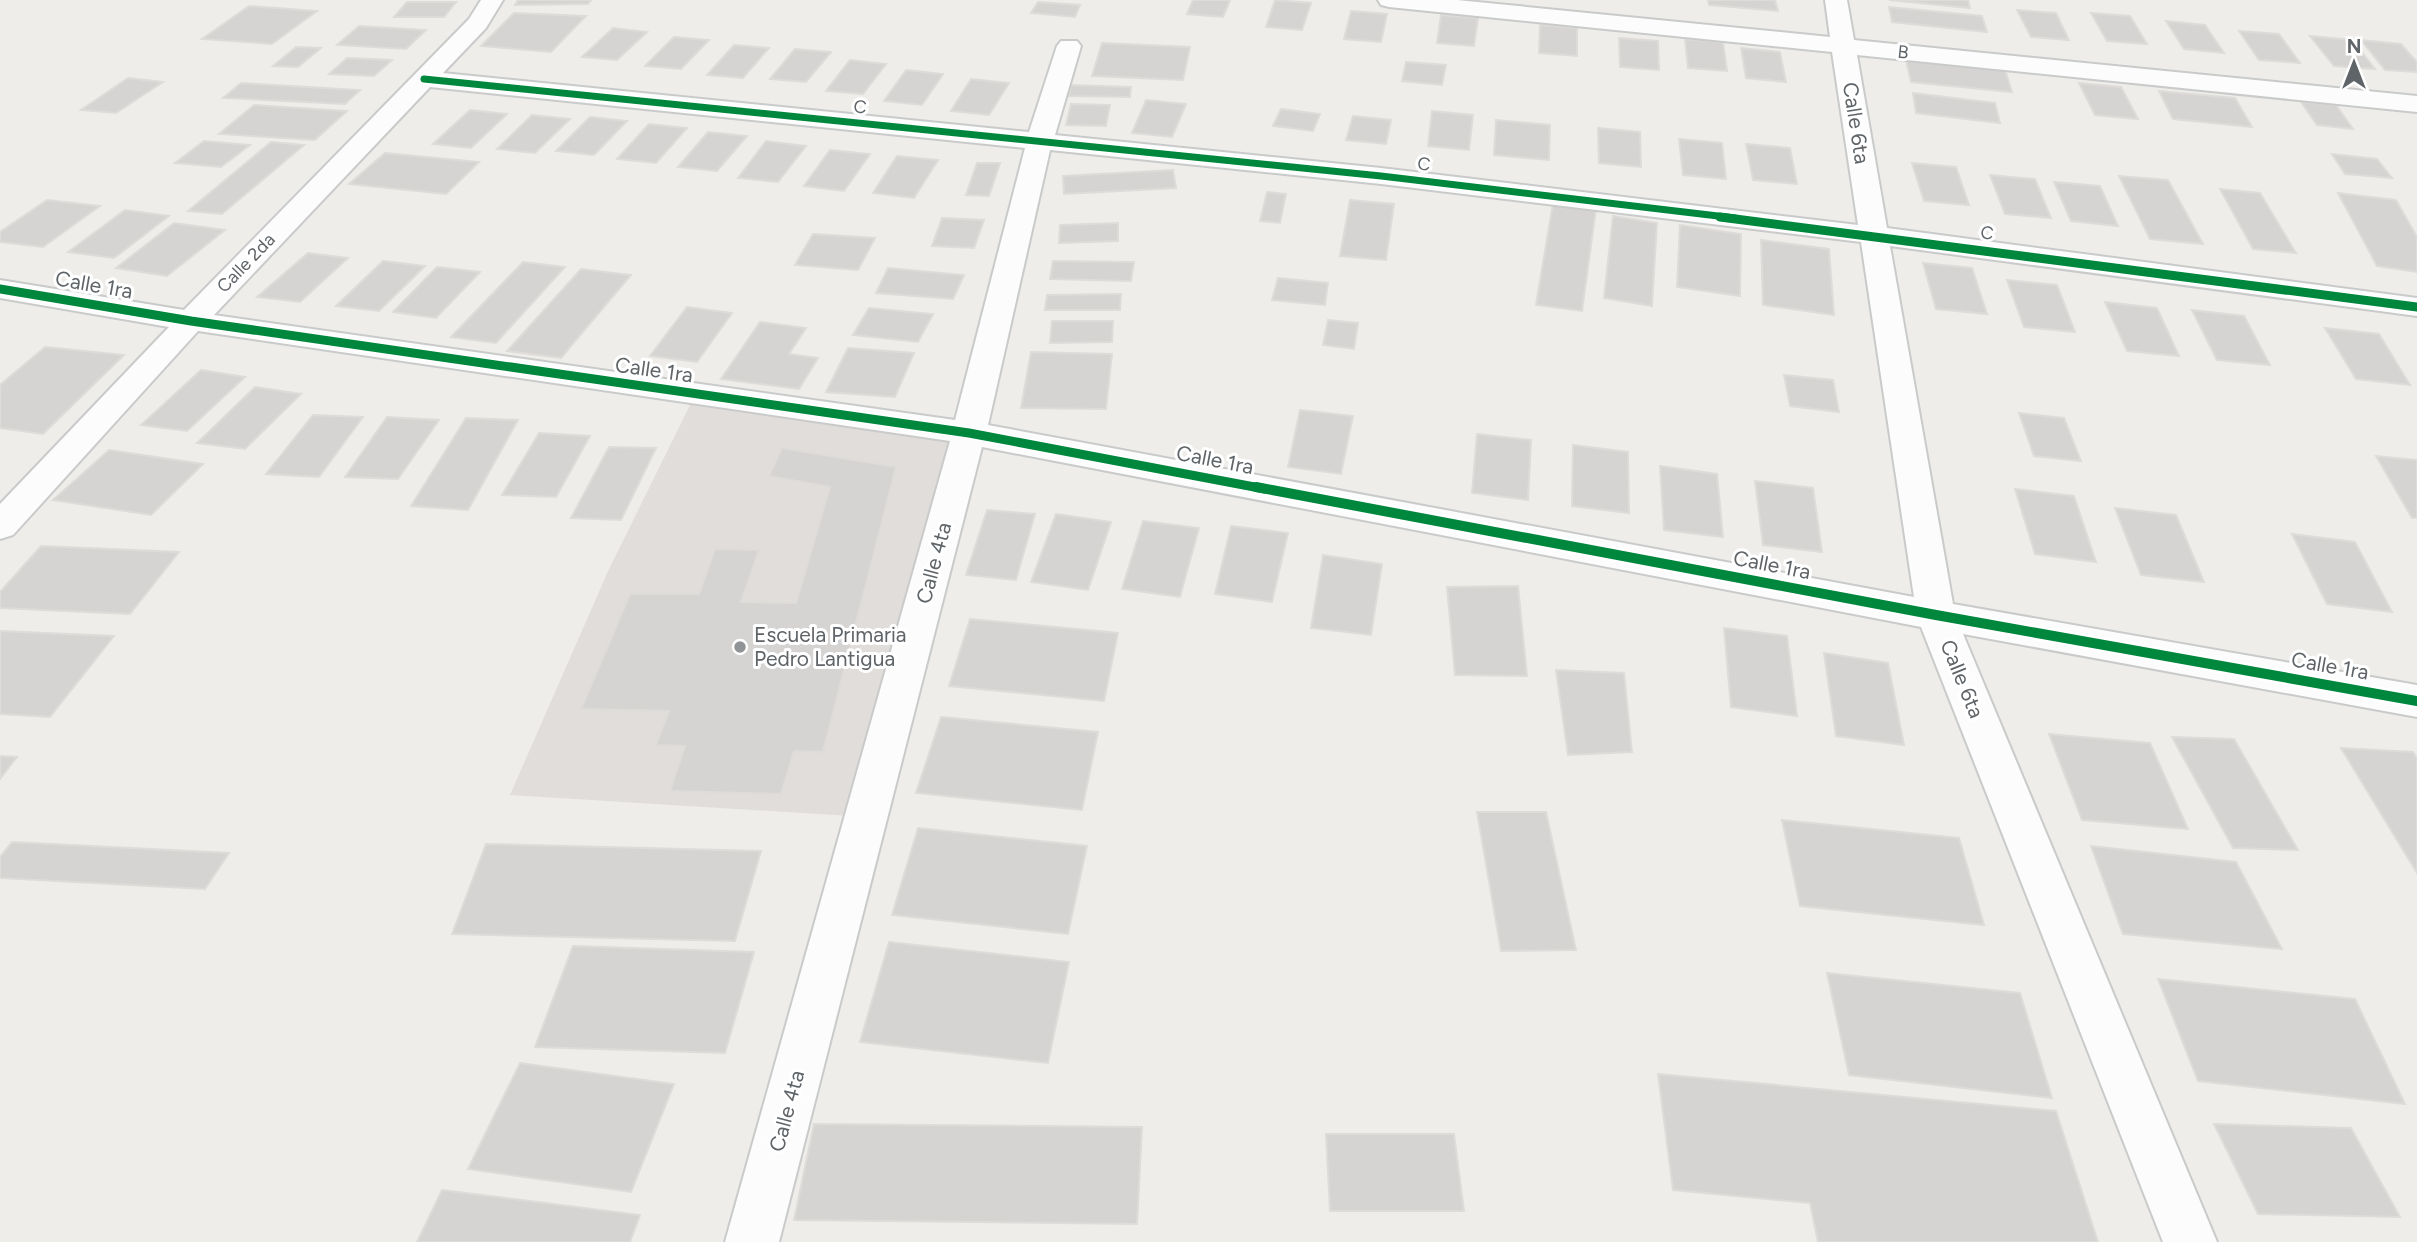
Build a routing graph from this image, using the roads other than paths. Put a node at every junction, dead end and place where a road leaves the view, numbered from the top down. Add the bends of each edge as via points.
1 (492, 0) edge
2 (1389, 0) edge
3 (1836, 0) edge
4 (1069, 46) dead end
5 (1844, 46) junction
6 (424, 79) junction
7 (2417, 103) edge
8 (1039, 143) junction
9 (1874, 235) junction
10 (0, 289) edge
11 (2417, 307) edge
12 (191, 321) junction
13 (969, 433) junction
14 (0, 526) edge
15 (1936, 615) junction
16 (2417, 701) edge
17 (752, 1242) edge
18 (2190, 1242) edge

1 - 6 street, Calle 2da via 478,23
2 - 5 street, B
3 - 5 street, Calle 6ta
4 - 8 street, Calle 4ta
5 - 7 street, B
5 - 9 street, Calle 6ta
6 - 8 street, C
6 - 12 street, Calle 2da
8 - 9 street, C via 1381,176
8 - 13 street, Calle 4ta
9 - 11 street, C
9 - 15 street, Calle 6ta
10 - 12 street, Calle 1ra
12 - 13 street, Calle 1ra
12 - 14 street, Calle 2da
13 - 15 street, Calle 1ra
13 - 17 street, Calle 4ta
15 - 16 street, Calle 1ra
15 - 18 street, Calle 6ta

